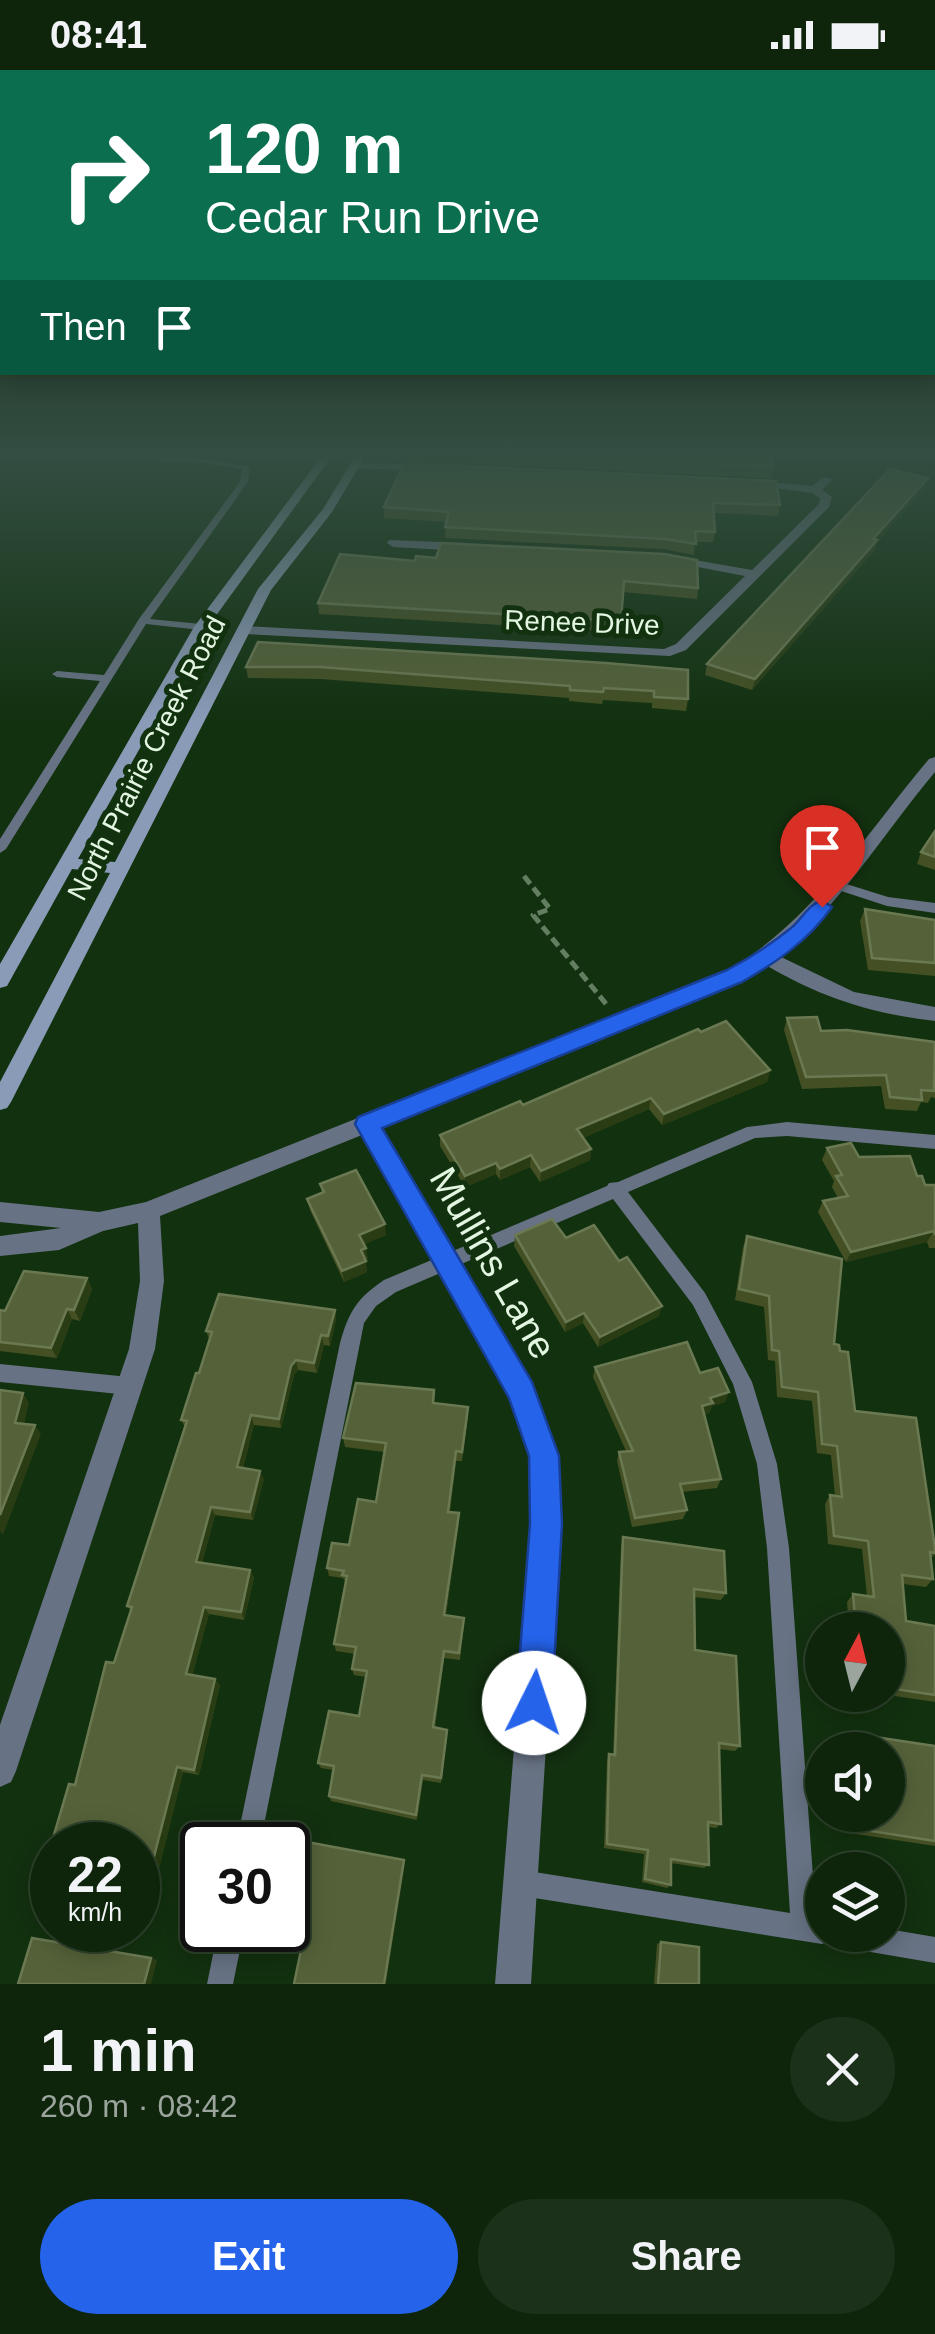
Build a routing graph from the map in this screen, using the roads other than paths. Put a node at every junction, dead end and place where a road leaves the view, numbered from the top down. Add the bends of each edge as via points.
1 (200, 542) edge
2 (275, 542) edge
3 (302, 542) edge
4 (786, 542) edge
5 (393, 543) dead end
6 (490, 548) edge
7 (664, 557) edge
8 (752, 574) junction
9 (143, 621) junction
10 (222, 629) junction
11 (57, 674) dead end
12 (107, 678) junction
13 (935, 762) edge
14 (0, 849) edge
15 (66, 863) junction
16 (120, 868) junction
17 (840, 886) junction
18 (935, 908) edge
19 (768, 958) junction
20 (0, 981) edge
21 (935, 1014) edge
22 (0, 1102) edge
23 (367, 1124) junction
24 (935, 1142) edge
25 (615, 1188) junction
26 (0, 1212) edge
27 (148, 1212) junction
28 (100, 1222) junction
29 (0, 1246) edge
30 (446, 1261) junction
31 (0, 1373) edge
32 (129, 1386) junction
33 (0, 1771) edge
34 (253, 1822) edge
35 (806, 1852) edge
36 (522, 1883) junction
37 (805, 1928) edge
38 (905, 1945) edge
39 (935, 1950) edge
40 (227, 1952) edge
41 (220, 1984) edge
42 (513, 1984) edge

1 - 9 lane
2 - 10 main road, North Prairie Creek Road
3 - 10 main road, North Prairie Creek Road
4 - 8 street, Renee Drive
5 - 6 street
7 - 8 street
8 - 10 street, Renee Drive via 681,647 665,654
9 - 10 lane
9 - 12 lane
10 - 15 main road, North Prairie Creek Road
10 - 16 main road, North Prairie Creek Road
11 - 12 lane
12 - 14 lane
13 - 17 street
15 - 16 main road
15 - 20 main road, North Prairie Creek Road
16 - 22 main road, North Prairie Creek Road
17 - 18 lane
17 - 19 street
19 - 21 street via 845,999
19 - 23 street
23 - 27 street
23 - 30 street, Mullins Lane
24 - 25 lane via 753,1132
25 - 30 lane
25 - 35 lane via 699,1300 742,1382 768,1464
26 - 28 street
27 - 28 street
27 - 32 street via 153,1296
28 - 29 street via 59,1240
30 - 34 lane via 390,1286 356,1319
30 - 36 street, Mullins Lane via 522,1392 544,1456 546,1524
31 - 32 lane
32 - 33 street
36 - 37 lane
36 - 42 street, Mullins Lane
38 - 39 lane
40 - 41 lane

